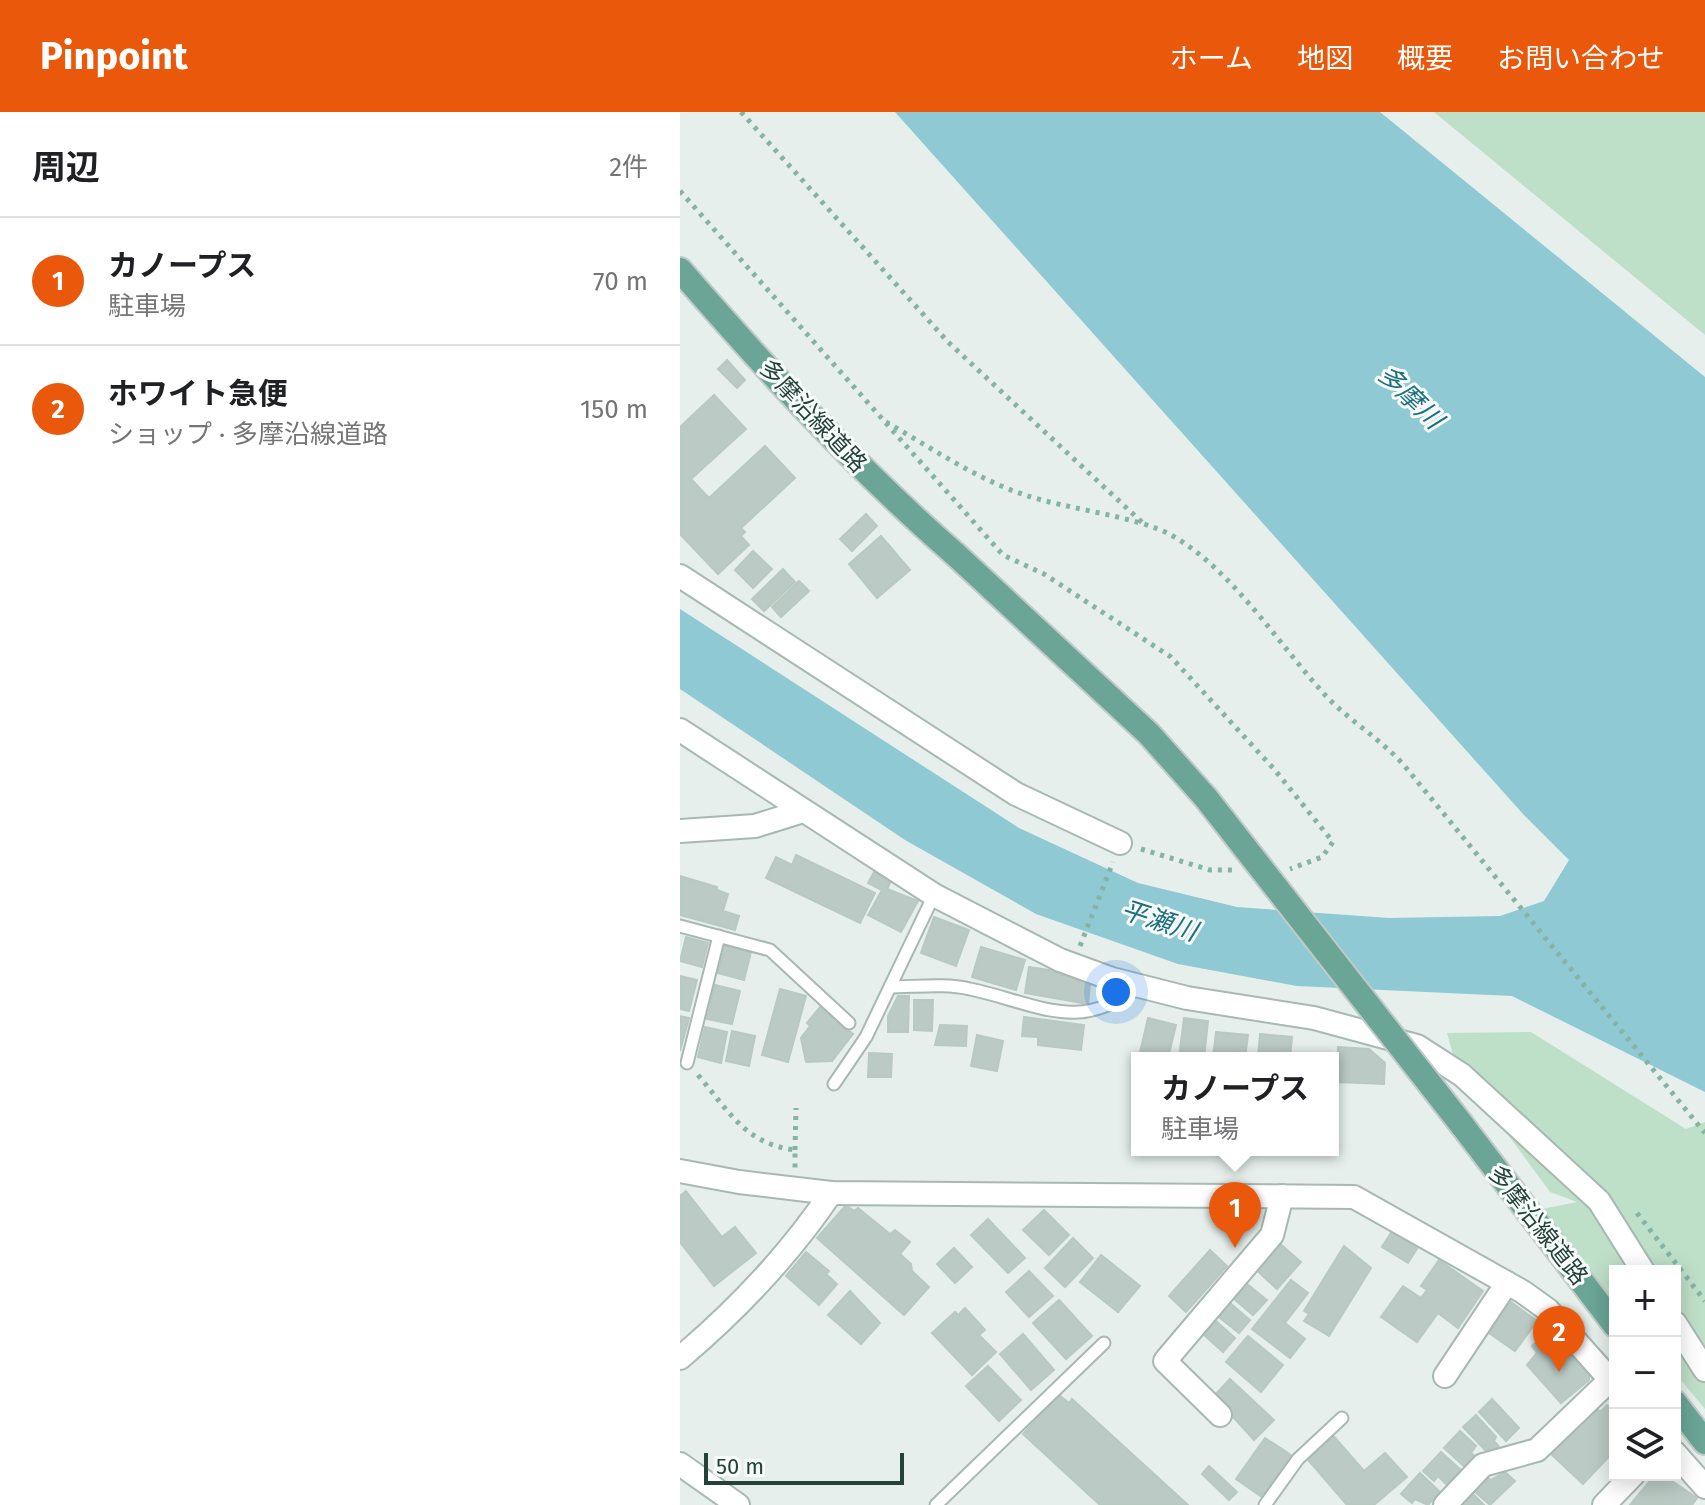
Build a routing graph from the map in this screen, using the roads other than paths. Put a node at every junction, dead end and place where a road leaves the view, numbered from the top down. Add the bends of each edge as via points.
1 (680, 270) edge
2 (680, 576) edge
3 (680, 730) edge
4 (803, 811) junction
5 (680, 831) edge
6 (1120, 843) road end
7 (934, 895) junction
8 (680, 926) edge
9 (719, 936) junction
10 (1138, 985) junction
11 (890, 987) junction
12 (849, 1023) dead end
13 (687, 1063) road end
14 (834, 1084) dead end
15 (680, 1171) edge
16 (831, 1193) junction
17 (1282, 1196) junction
18 (1639, 1265) edge
19 (1507, 1283) junction
20 (1609, 1317) edge
21 (1681, 1332) edge
22 (1104, 1343) dead end
23 (680, 1358) edge
24 (1705, 1370) edge
25 (1445, 1376) dead end
26 (1609, 1379) edge
27 (1609, 1385) edge
28 (1680, 1409) edge
29 (1220, 1415) dead end
30 (1342, 1418) dead end
31 (1705, 1442) edge
32 (1681, 1460) edge
33 (680, 1464) edge
34 (1627, 1481) edge
35 (1705, 1487) edge
36 (738, 1505) edge
37 (936, 1505) edge
38 (1265, 1505) edge
39 (1445, 1505) edge
40 (1604, 1505) edge

1 - 20 main road, 多摩沿線道路, bridge via 887,495 1149,734
2 - 6 street via 1016,794
3 - 4 street
4 - 5 street via 755,826
4 - 7 street
7 - 10 street via 1060,960
7 - 11 lane
8 - 9 lane
9 - 12 lane via 770,950
9 - 13 lane
10 - 11 lane via 1088,1014 967,988
10 - 18 street via 1327,1020 1417,1046 1462,1075 1599,1201
11 - 14 lane via 866,1037
15 - 16 street
16 - 17 street
16 - 23 street via 798,1242
17 - 19 street via 1354,1197
17 - 29 street via 1272,1235 1165,1361
19 - 25 street
19 - 26 street via 1548,1310
21 - 24 street
22 - 37 lane
27 - 39 street via 1537,1450 1483,1465
28 - 31 main road
30 - 38 lane via 1298,1459
32 - 35 street
33 - 36 street
34 - 40 street

